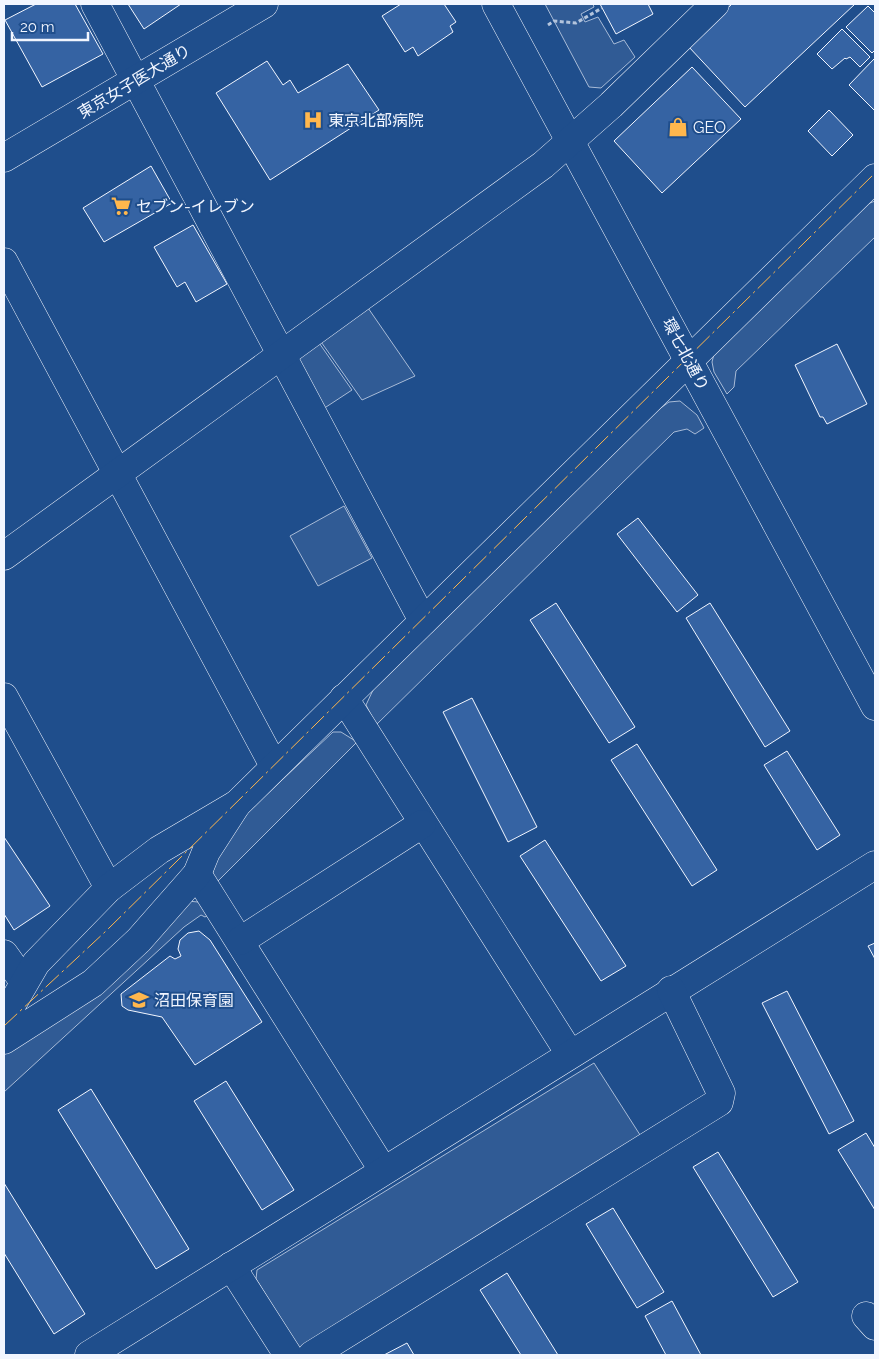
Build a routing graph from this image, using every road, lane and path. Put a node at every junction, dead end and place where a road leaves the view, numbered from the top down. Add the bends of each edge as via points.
1 (95, 4) edge
2 (264, 4) edge
3 (496, 4) edge
4 (715, 4) edge
5 (602, 8) dead end
6 (548, 24) dead end
7 (135, 80) junction
8 (570, 140) junction
9 (4, 158) edge
10 (875, 178) edge
11 (4, 262) edge
12 (281, 357) junction
13 (689, 360) junction
14 (118, 474) junction
15 (4, 556) edge
16 (423, 621) junction
17 (4, 697) edge
18 (344, 698) junction
19 (875, 706) edge
20 (274, 766) junction
21 (237, 804) junction
22 (422, 824) junction
23 (875, 865) edge
24 (197, 874) junction
25 (109, 888) junction
26 (240, 941) junction
27 (4, 954) edge
28 (24, 982) junction
29 (671, 990) junction
30 (4, 1018) edge
31 (4, 1040) edge
32 (570, 1054) junction
33 (383, 1170) junction
34 (231, 1266) junction
35 (292, 1354) edge
36 (89, 1355) edge

1 - 7 street
2 - 7 street, 東京女子医大通り
3 - 8 street, 環七北通り
4 - 8 street via 611,105
5 - 6 path via 576,23 554,21
7 - 9 street, 東京女子医大通り
7 - 12 street
8 - 12 street via 527,177
8 - 13 street, 環七北通り
10 - 13 street
11 - 14 street
12 - 14 street
12 - 16 street
13 - 16 street
13 - 19 street, 環七北通り
14 - 15 street
14 - 20 street
16 - 18 street
17 - 25 street
18 - 20 street
18 - 22 street
20 - 21 street
21 - 24 street via 206,852
21 - 25 street via 159,850
22 - 26 street
22 - 32 street
23 - 29 street
24 - 26 street
24 - 31 street via 139,940 93,983
25 - 28 street via 36,963
26 - 33 street
27 - 28 street
28 - 30 street
29 - 32 street
29 - 35 street via 722,1093 719,1102
32 - 33 street
33 - 34 street
34 - 35 street
34 - 36 street

